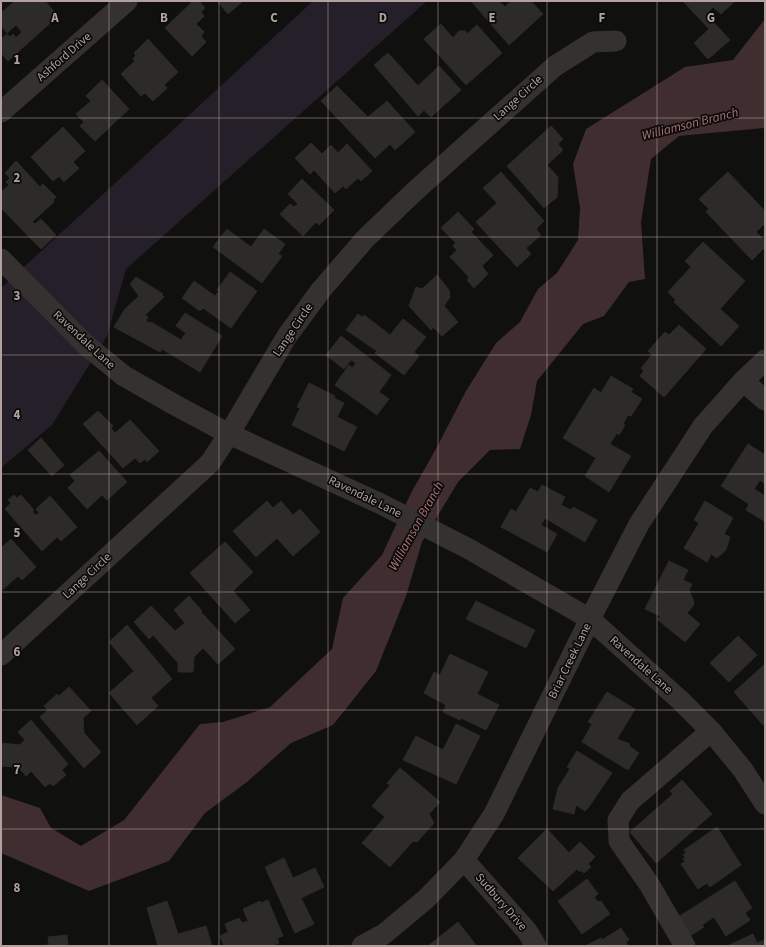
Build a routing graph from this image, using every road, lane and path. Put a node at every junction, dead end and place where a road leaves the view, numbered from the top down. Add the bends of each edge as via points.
1 (117, 4) edge
2 (616, 41) dead end
3 (2, 109) edge
4 (5, 272) edge
5 (765, 360) edge
6 (743, 381) junction
7 (765, 400) edge
8 (229, 434) junction
9 (590, 619) junction
10 (1, 655) edge
11 (711, 731) junction
12 (765, 804) edge
13 (464, 860) junction
14 (388, 940) edge
15 (362, 946) edge
16 (536, 946) edge
17 (685, 946) edge

1 - 3 street, Ashford Drive
2 - 8 street, Lange Circle via 593,42 555,66 365,239 321,290 287,336
4 - 8 street, Ravendale Lane via 124,376
5 - 6 street, Briar Creek Lane
6 - 7 street
6 - 9 street, Briar Creek Lane via 703,426 672,472 639,524
8 - 9 street, Ravendale Lane via 381,504 469,550
8 - 10 street, Lange Circle via 210,463
9 - 11 street, Ravendale Lane
9 - 13 street, Briar Creek Lane via 494,814
11 - 12 street, Ravendale Lane via 743,770
11 - 17 street via 630,801 618,820 619,841 649,884
13 - 14 street, Briar Creek Lane
13 - 16 street, Sudbury Drive via 527,931
14 - 15 street, Briar Creek Lane

